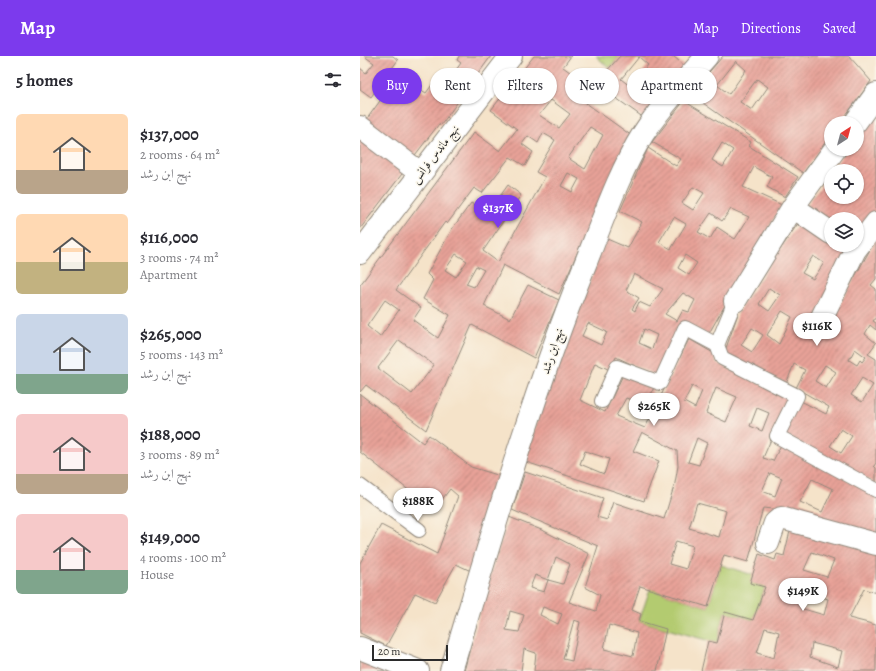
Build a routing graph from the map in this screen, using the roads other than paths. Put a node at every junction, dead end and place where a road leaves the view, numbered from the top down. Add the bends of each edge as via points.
1 (511, 56) edge
2 (707, 56) edge
3 (876, 94) edge
4 (859, 116) edge
5 (360, 127) edge
6 (830, 156) edge
7 (420, 173) junction
8 (793, 206) junction
9 (876, 223) edge
10 (824, 228) edge
11 (864, 235) edge
12 (849, 252) edge
13 (360, 253) edge
14 (735, 302) joint
15 (818, 325) dead end
16 (717, 345) junction
17 (602, 401) dead end
18 (360, 486) edge
19 (876, 490) edge
20 (419, 530) dead end
21 (768, 543) dead end
22 (876, 544) edge
23 (360, 648) edge
24 (418, 671) edge
25 (451, 671) edge

1 - 7 street, نهج ماندس فرانس
2 - 25 street, نهج ابن رشد via 644,133 608,205 561,324 507,485
3 - 4 street
5 - 7 street
6 - 8 street
7 - 13 street, نهج ماندس فرانس
8 - 10 street
8 - 14 street
9 - 11 street
12 - 15 street
14 - 16 lane
16 - 17 lane via 685,328 660,383 617,367
16 - 19 lane via 722,358 797,396 777,436
18 - 20 lane
21 - 22 street via 775,523 781,518
23 - 24 street

